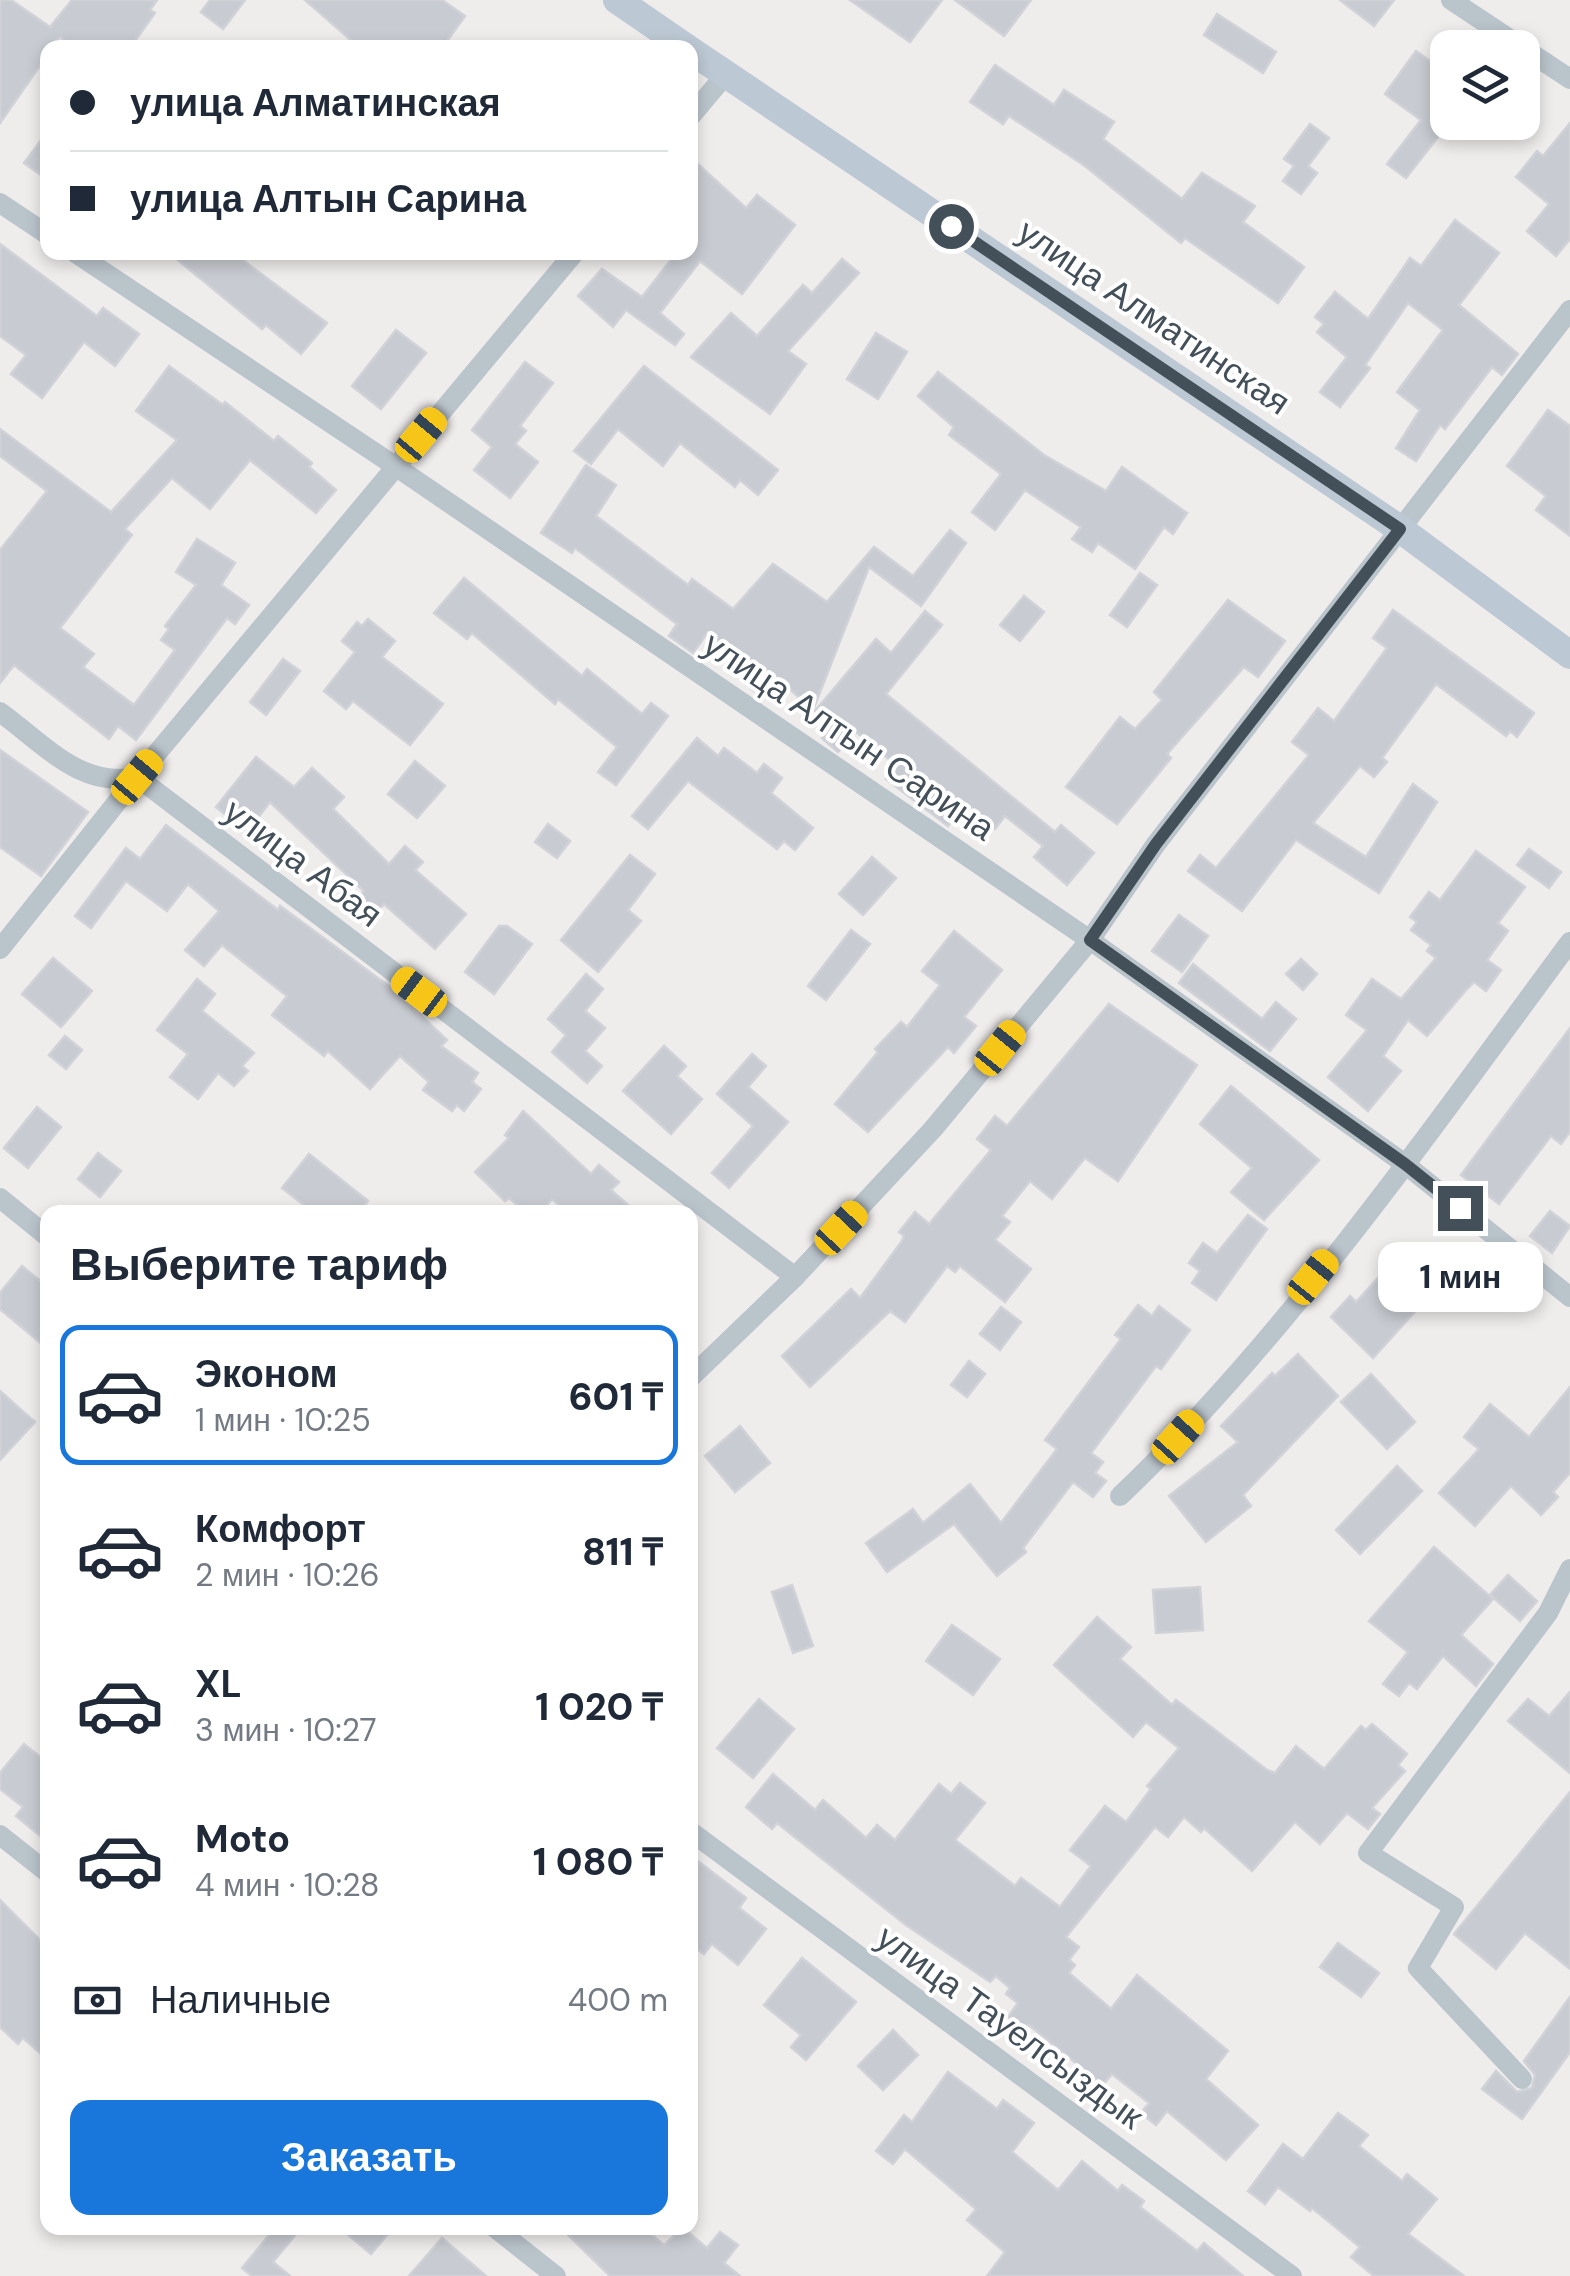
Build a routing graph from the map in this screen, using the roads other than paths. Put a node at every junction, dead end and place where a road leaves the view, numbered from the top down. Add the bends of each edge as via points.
1 (616, 0) edge
2 (1451, 0) edge
3 (676, 40) edge
4 (698, 55) edge
5 (726, 74) junction
6 (1570, 79) edge
7 (698, 107) edge
8 (0, 204) edge
9 (40, 230) edge
10 (86, 260) edge
11 (569, 260) edge
12 (1570, 310) edge
13 (395, 466) junction
14 (1400, 529) junction
15 (1570, 655) edge
16 (0, 712) edge
17 (137, 777) junction
18 (1090, 940) junction
19 (1570, 942) edge
20 (0, 949) edge
21 (1405, 1164) junction
22 (0, 1198) edge
23 (40, 1230) edge
24 (796, 1278) junction
25 (1570, 1297) edge
26 (698, 1370) edge
27 (1120, 1496) dead end
28 (1570, 1569) edge
29 (0, 1835) edge
30 (698, 1837) edge
31 (40, 1867) edge
32 (1522, 2079) dead end
33 (504, 2235) edge
34 (556, 2276) edge
35 (1292, 2276) edge

1 - 3 street, улица Алматинская
2 - 6 street
4 - 5 street, улица Алматинская
5 - 7 street
5 - 14 street, улица Алматинская
8 - 9 street
10 - 13 street, улица Алтын Сарина
11 - 13 street
12 - 14 street
13 - 17 street
13 - 18 street, улица Алтын Сарина
14 - 15 street, улица Алматинская
14 - 18 street via 1156,844
16 - 17 street via 85,774 110,783
17 - 20 street
17 - 24 street, улица Абая
18 - 21 street, улица Алтын Сарина
18 - 24 street via 933,1130
19 - 21 street
21 - 25 street, улица Алтын Сарина
21 - 27 street via 1244,1362
22 - 23 street
24 - 26 street
28 - 32 street via 1548,1612 1368,1852 1454,1906 1418,1968
29 - 31 street
30 - 35 street, улица Тауелсыздык
33 - 34 street

